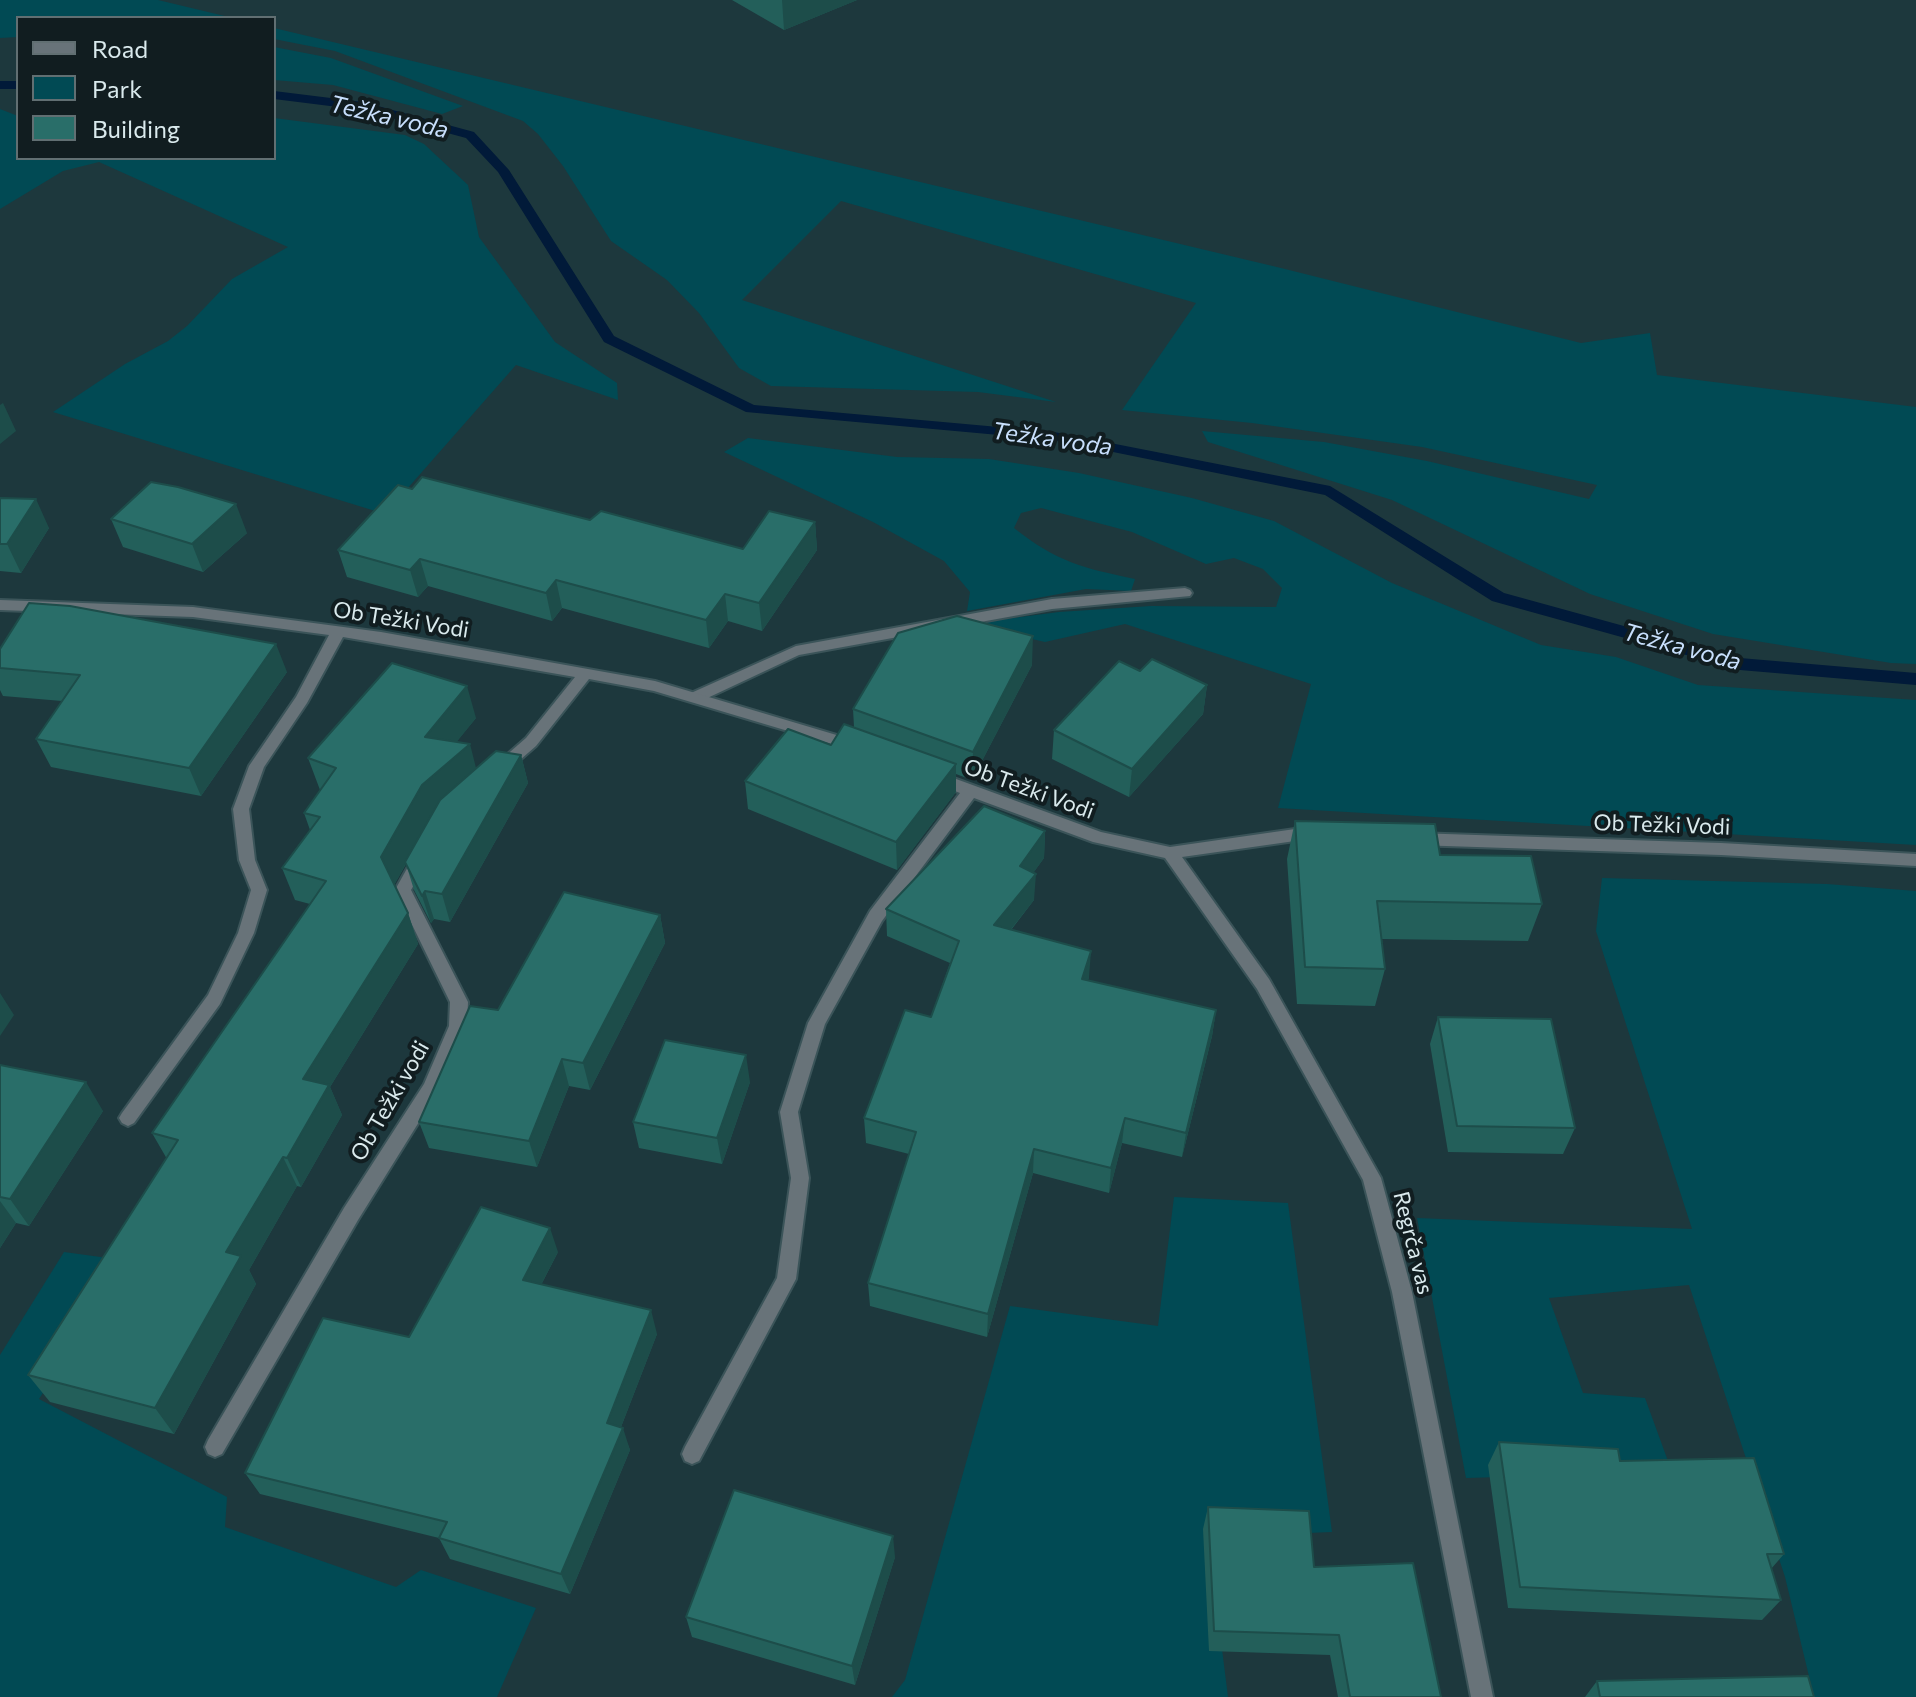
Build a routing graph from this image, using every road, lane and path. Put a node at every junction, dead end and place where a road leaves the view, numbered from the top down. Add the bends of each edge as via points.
1 (1185, 593) dead end
2 (0, 605) edge
3 (338, 632) junction
4 (584, 675) junction
5 (696, 697) junction
6 (872, 751) edge
7 (928, 774) edge
8 (486, 782) edge
9 (970, 791) junction
10 (1327, 836) edge
11 (1406, 839) edge
12 (425, 849) edge
13 (1170, 853) junction
14 (1916, 860) edge
15 (128, 1118) dead end
16 (215, 1447) dead end
17 (692, 1454) dead end
18 (1482, 1697) edge

1 - 5 street via 1052,604 796,651
2 - 3 street, Ob Težki Vodi via 193,612
3 - 4 street, Ob Težki Vodi
3 - 15 street, Ob Težki vodi via 257,766 241,809 247,860 259,890 246,933 214,999
4 - 5 street, Ob Težki Vodi
4 - 8 street via 531,742
5 - 6 street, Ob Težki Vodi
7 - 9 street, Ob Težki Vodi
9 - 13 street, Ob Težki Vodi via 1099,838
9 - 17 street, Ob Težki vodi via 876,916 817,1023 789,1112 800,1178 786,1279
10 - 13 street, Ob Težki Vodi via 1295,835
11 - 14 street, Ob Težki Vodi
12 - 16 street, Ob Težki vodi via 403,890 459,1002 458,1026 431,1088
13 - 18 street, Regrča vas via 1263,984 1372,1178 1402,1292

